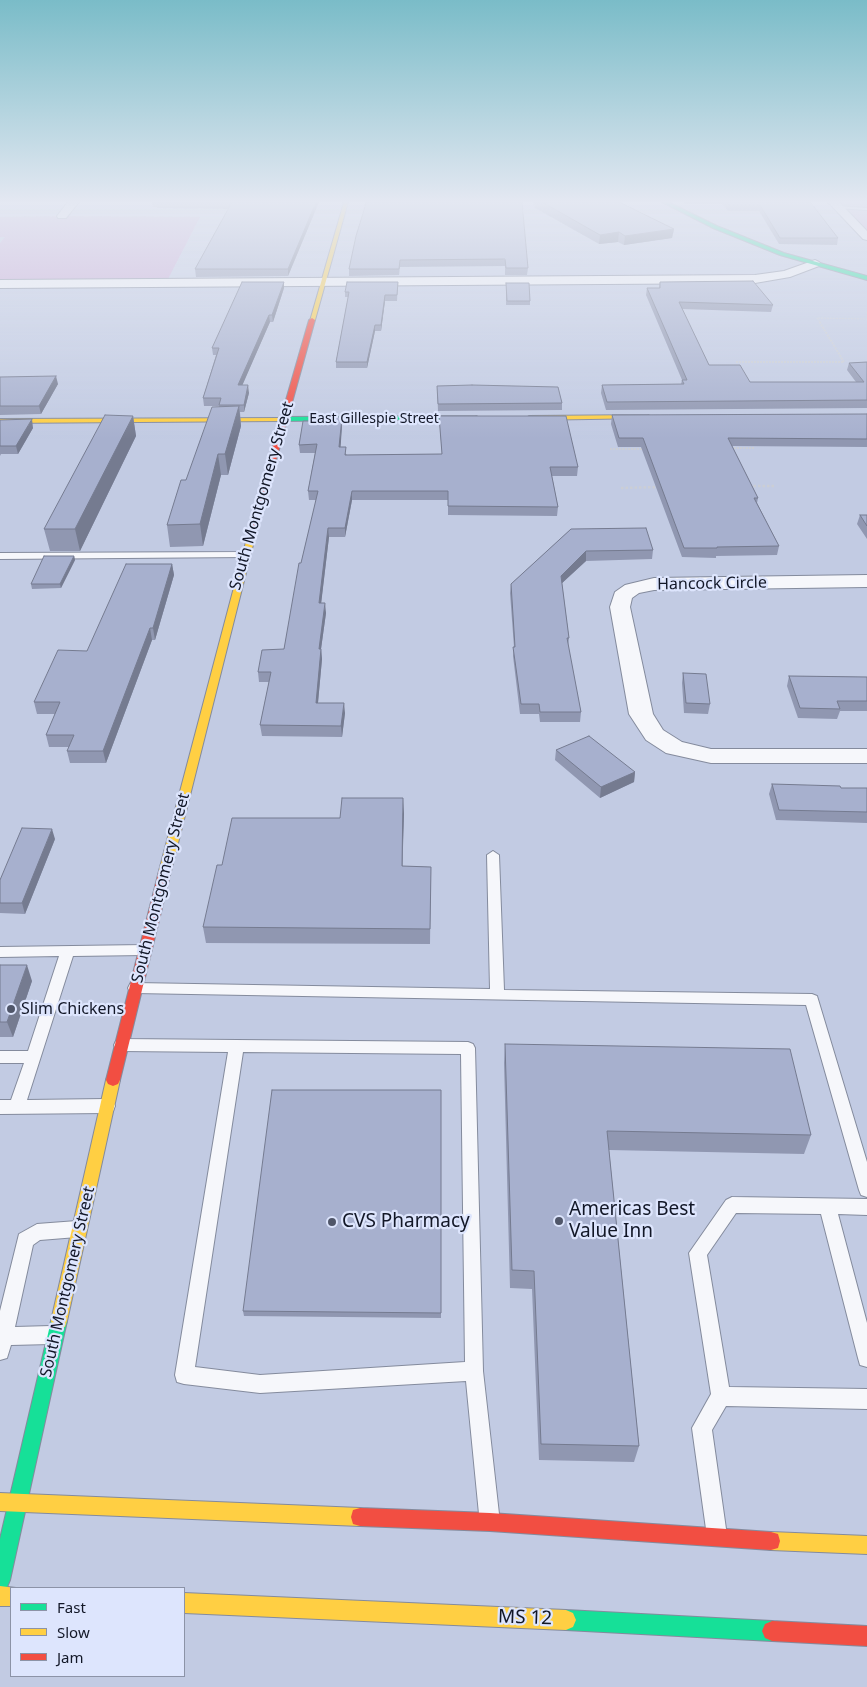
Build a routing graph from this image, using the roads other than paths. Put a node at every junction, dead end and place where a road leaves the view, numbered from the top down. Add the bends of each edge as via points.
1 (506, 281) edge
2 (322, 282) junction
3 (0, 284) edge
4 (660, 417) edge
5 (484, 418) edge
6 (513, 418) edge
7 (285, 420) junction
8 (0, 421) edge
9 (245, 555) junction
10 (0, 556) edge
11 (867, 582) edge
12 (867, 756) edge
13 (493, 855) dead end
14 (145, 950) junction
15 (68, 951) junction
16 (0, 952) edge
17 (135, 988) junction
18 (497, 995) junction
19 (121, 1045) junction
20 (236, 1046) junction
21 (0, 1057) edge
22 (34, 1057) junction
23 (0, 1106) edge
24 (17, 1106) junction
25 (107, 1106) junction
26 (867, 1190) edge
27 (827, 1206) junction
28 (867, 1207) edge
29 (80, 1228) junction
30 (5, 1303) edge
31 (56, 1335) junction
32 (2, 1344) edge
33 (867, 1358) edge
34 (474, 1371) junction
35 (721, 1396) junction
36 (867, 1399) edge
37 (0, 1502) edge
38 (18, 1502) junction
39 (490, 1522) junction
40 (717, 1537) junction
41 (867, 1545) edge
42 (0, 1580) edge
43 (185, 1603) edge
44 (867, 1636) edge

1 - 2 street
2 - 3 street
2 - 7 street, South Montgomery Street
4 - 6 street
5 - 7 street, East Gillespie Street
7 - 8 street, East Gillespie Street
7 - 9 street, South Montgomery Street
9 - 10 lane
9 - 14 street, South Montgomery Street
11 - 12 street, Hancock Circle via 654,584 632,589 622,596 620,607 641,714 654,735 674,748 711,756
13 - 18 lane
14 - 15 lane
14 - 17 street, South Montgomery Street
15 - 16 lane
15 - 22 lane
17 - 18 lane
17 - 19 street, South Montgomery Street
18 - 26 lane via 812,1000
19 - 20 lane
19 - 25 street, South Montgomery Street
20 - 34 lane via 468,1048
20 - 34 lane via 184,1376 260,1384
21 - 22 lane
22 - 24 lane
23 - 24 lane
24 - 25 lane
25 - 29 street, South Montgomery Street
27 - 28 lane
27 - 33 lane
27 - 35 lane via 732,1205 698,1253
29 - 30 lane via 37,1232 25,1240
29 - 31 street, South Montgomery Street
30 - 32 lane
31 - 32 lane
31 - 38 street, South Montgomery Street
34 - 39 lane
35 - 36 lane
35 - 40 lane via 702,1428
37 - 38 street
38 - 39 street
38 - 42 street, South Montgomery Street
39 - 40 street
40 - 41 street
43 - 44 street, MS 12 / MS 12

